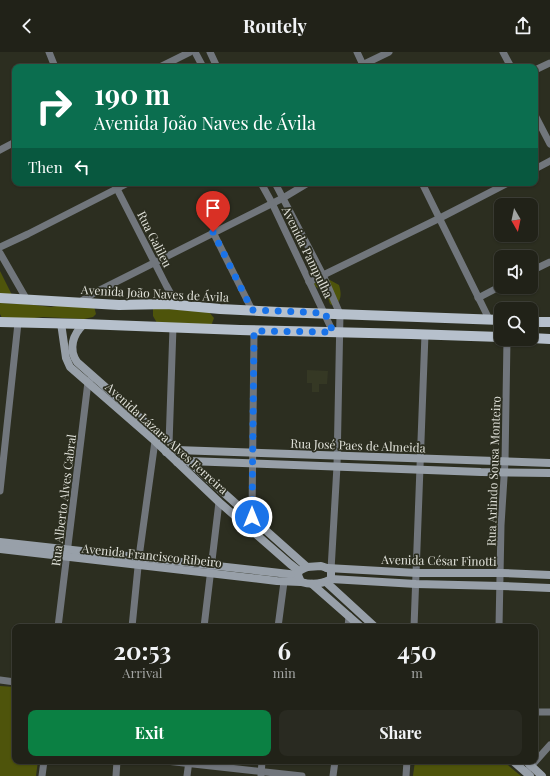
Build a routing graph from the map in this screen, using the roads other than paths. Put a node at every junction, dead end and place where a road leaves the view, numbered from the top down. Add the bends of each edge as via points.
1 (49, 52) edge
2 (190, 52) edge
3 (195, 52) edge
4 (210, 52) edge
5 (357, 52) edge
6 (389, 52) edge
7 (504, 52) edge
8 (550, 63) edge
9 (54, 64) edge
10 (166, 64) edge
11 (201, 64) edge
12 (216, 64) edge
13 (361, 64) edge
14 (366, 64) edge
15 (510, 64) edge
16 (538, 69) edge
17 (538, 120) edge
18 (548, 137) edge
19 (12, 144) edge
20 (550, 144) edge
21 (0, 150) edge
22 (550, 161) edge
23 (538, 167) edge
24 (116, 186) edge
25 (263, 186) edge
26 (277, 186) edge
27 (303, 186) edge
28 (424, 186) edge
29 (502, 186) edge
30 (283, 198) junction
31 (272, 203) junction
32 (440, 218) junction
33 (213, 232) junction
34 (0, 247) edge
35 (0, 253) edge
36 (550, 262) edge
37 (155, 263) junction
38 (538, 268) edge
39 (323, 275) junction
40 (309, 282) junction
41 (494, 290) edge
42 (0, 298) edge
43 (478, 298) junction
44 (27, 300) junction
45 (80, 302) junction
46 (177, 305) junction
47 (252, 310) junction
48 (325, 313) junction
49 (340, 314) junction
50 (489, 319) junction
51 (494, 319) edge
52 (0, 322) edge
53 (538, 322) edge
54 (550, 322) edge
55 (18, 323) junction
56 (61, 323) junction
57 (84, 324) junction
58 (172, 327) junction
59 (254, 331) junction
60 (336, 332) junction
61 (425, 334) junction
62 (494, 337) edge
63 (538, 338) edge
64 (550, 339) edge
65 (508, 346) edge
66 (90, 379) junction
67 (155, 441) junction
68 (168, 448) junction
69 (176, 450) junction
70 (252, 452) junction
71 (337, 456) junction
72 (420, 459) junction
73 (188, 461) junction
74 (177, 462) junction
75 (505, 462) junction
76 (252, 463) junction
77 (550, 463) edge
78 (337, 466) junction
79 (420, 469) junction
80 (504, 472) junction
81 (550, 473) edge
82 (0, 491) edge
83 (219, 502) junction
84 (252, 517) junction
85 (0, 542) edge
86 (0, 549) edge
87 (67, 554) junction
88 (138, 561) junction
89 (307, 567) junction
90 (211, 570) junction
91 (416, 572) junction
92 (329, 573) junction
93 (501, 573) junction
94 (550, 575) edge
95 (299, 576) junction
96 (284, 582) junction
97 (312, 584) junction
98 (416, 584) junction
99 (501, 586) junction
100 (550, 588) edge
101 (348, 616) junction
102 (58, 624) edge
103 (132, 624) edge
104 (204, 624) edge
105 (278, 624) edge
106 (348, 624) edge
107 (357, 624) edge
108 (372, 624) edge
109 (414, 624) edge
110 (499, 624) edge
111 (0, 680) edge
112 (12, 682) edge
113 (538, 712) edge
114 (550, 712) edge
115 (550, 745) edge
116 (538, 758) edge
117 (44, 764) edge
118 (117, 764) edge
119 (188, 764) edge
120 (200, 764) edge
121 (262, 764) edge
122 (335, 764) edge
123 (407, 764) edge
124 (519, 764) edge
125 (528, 769) edge
126 (261, 774) edge
127 (42, 776) edge
128 (116, 776) edge
129 (187, 776) edge
130 (302, 776) edge
131 (333, 776) edge
132 (406, 776) edge
133 (542, 776) edge

1 - 9 street
2 - 10 street
3 - 11 street
4 - 12 street
5 - 13 street
6 - 14 street
7 - 15 street
8 - 16 street
17 - 18 street
18 - 20 street
19 - 21 street
22 - 23 street
24 - 34 street
24 - 37 street, Rua Galileu
25 - 31 street, Avenida Pampulha
26 - 30 street, Avenida Pampulha
27 - 30 street
28 - 32 street
29 - 32 street
30 - 31 street
30 - 39 street, Avenida Pampulha
31 - 33 street
31 - 40 street, Avenida Pampulha
32 - 39 street
32 - 43 street
33 - 37 street
33 - 47 street
35 - 44 street
36 - 38 street
37 - 45 street
37 - 46 street, Rua Galileu
39 - 40 street
39 - 49 street, Avenida Pampulha
40 - 48 street, Avenida Pampulha
41 - 43 street
42 - 44 main road, Avenida João Naves de Ávila
43 - 50 street
44 - 45 main road, Avenida João Naves de Ávila
45 - 46 main road, Avenida João Naves de Ávila
46 - 47 main road, Avenida João Naves de Ávila
47 - 48 main road, Avenida João Naves de Ávila
48 - 49 main road, Avenida João Naves de Ávila
48 - 60 street, Avenida Pampulha
49 - 50 main road, Avenida João Naves de Ávila
49 - 60 street
50 - 51 main road, Avenida João Naves de Ávila
52 - 55 main road
53 - 54 main road
55 - 56 main road
55 - 82 street
56 - 57 main road
56 - 66 main road, Avenida Lázara Alves Ferreira via 68,363 73,370
57 - 58 main road
57 - 66 main road, Avenida Lázara Alves Ferreira via 76,333 72,352
58 - 59 main road
58 - 68 street
59 - 60 main road
59 - 70 street
60 - 61 main road
60 - 71 street
61 - 62 main road
61 - 72 street
63 - 64 main road
65 - 75 street, Rua Arlindo Sousa Monteiro
66 - 67 main road, Avenida Lázara Alves Ferreira
66 - 68 main road, Avenida Lázara Alves Ferreira
66 - 87 street, Rua Alberto Alves Cabral
67 - 68 main road, Avenida Lázara Alves Ferreira
67 - 88 street
68 - 69 main road, Rua José Paes de Almeida
68 - 74 main road, Avenida Lázara Alves Ferreira
69 - 70 main road, Rua José Paes de Almeida
69 - 73 main road, Avenida Lázara Alves Ferreira
70 - 71 main road, Rua José Paes de Almeida
70 - 76 street
71 - 72 main road, Rua José Paes de Almeida
71 - 78 street
72 - 75 main road, Rua José Paes de Almeida
72 - 79 street
73 - 74 main road, Rua José Paes de Almeida
73 - 76 main road, Rua José Paes de Almeida
73 - 84 main road, Avenida Lázara Alves Ferreira
74 - 83 main road, Avenida Lázara Alves Ferreira
75 - 77 main road, Rua José Paes de Almeida
75 - 80 street, Rua Arlindo Sousa Monteiro
76 - 78 main road, Rua José Paes de Almeida
76 - 84 street
78 - 79 main road, Rua José Paes de Almeida
78 - 92 street
79 - 80 main road, Rua José Paes de Almeida
79 - 91 street
80 - 81 main road, Rua José Paes de Almeida
80 - 93 street, Rua Arlindo Sousa Monteiro
83 - 90 street
83 - 95 main road, Avenida Lázara Alves Ferreira via 290,564
84 - 89 main road, Avenida Lázara Alves Ferreira
85 - 87 main road, Avenida Francisco Ribeiro
86 - 87 main road, Avenida Francisco Ribeiro
87 - 88 main road, Avenida Francisco Ribeiro
87 - 102 street, Rua Alberto Alves Cabral
88 - 90 main road, Avenida Francisco Ribeiro
88 - 103 street
89 - 92 main road via 321,566
89 - 95 main road
90 - 95 main road, Avenida Francisco Ribeiro
90 - 96 main road, Avenida Francisco Ribeiro
90 - 104 street
91 - 92 main road, Avenida César Finotti
91 - 93 main road, Avenida César Finotti
91 - 98 street
92 - 97 main road
92 - 98 main road, Avenida César Finotti
92 - 108 main road
93 - 94 main road, Avenida César Finotti
93 - 99 street, Rua Arlindo Sousa Monteiro
95 - 96 main road, Avenida Francisco Ribeiro
95 - 97 main road
96 - 105 street
97 - 101 main road
98 - 99 main road, Avenida César Finotti
98 - 109 street
99 - 100 main road, Avenida César Finotti
99 - 110 street, Rua Arlindo Sousa Monteiro
101 - 106 street
101 - 107 main road
111 - 112 street
113 - 114 street
115 - 116 street
117 - 127 street
118 - 128 street
119 - 129 street
120 - 126 street
121 - 126 street
122 - 131 street
123 - 132 street
124 - 125 main road
125 - 133 main road
126 - 130 street

